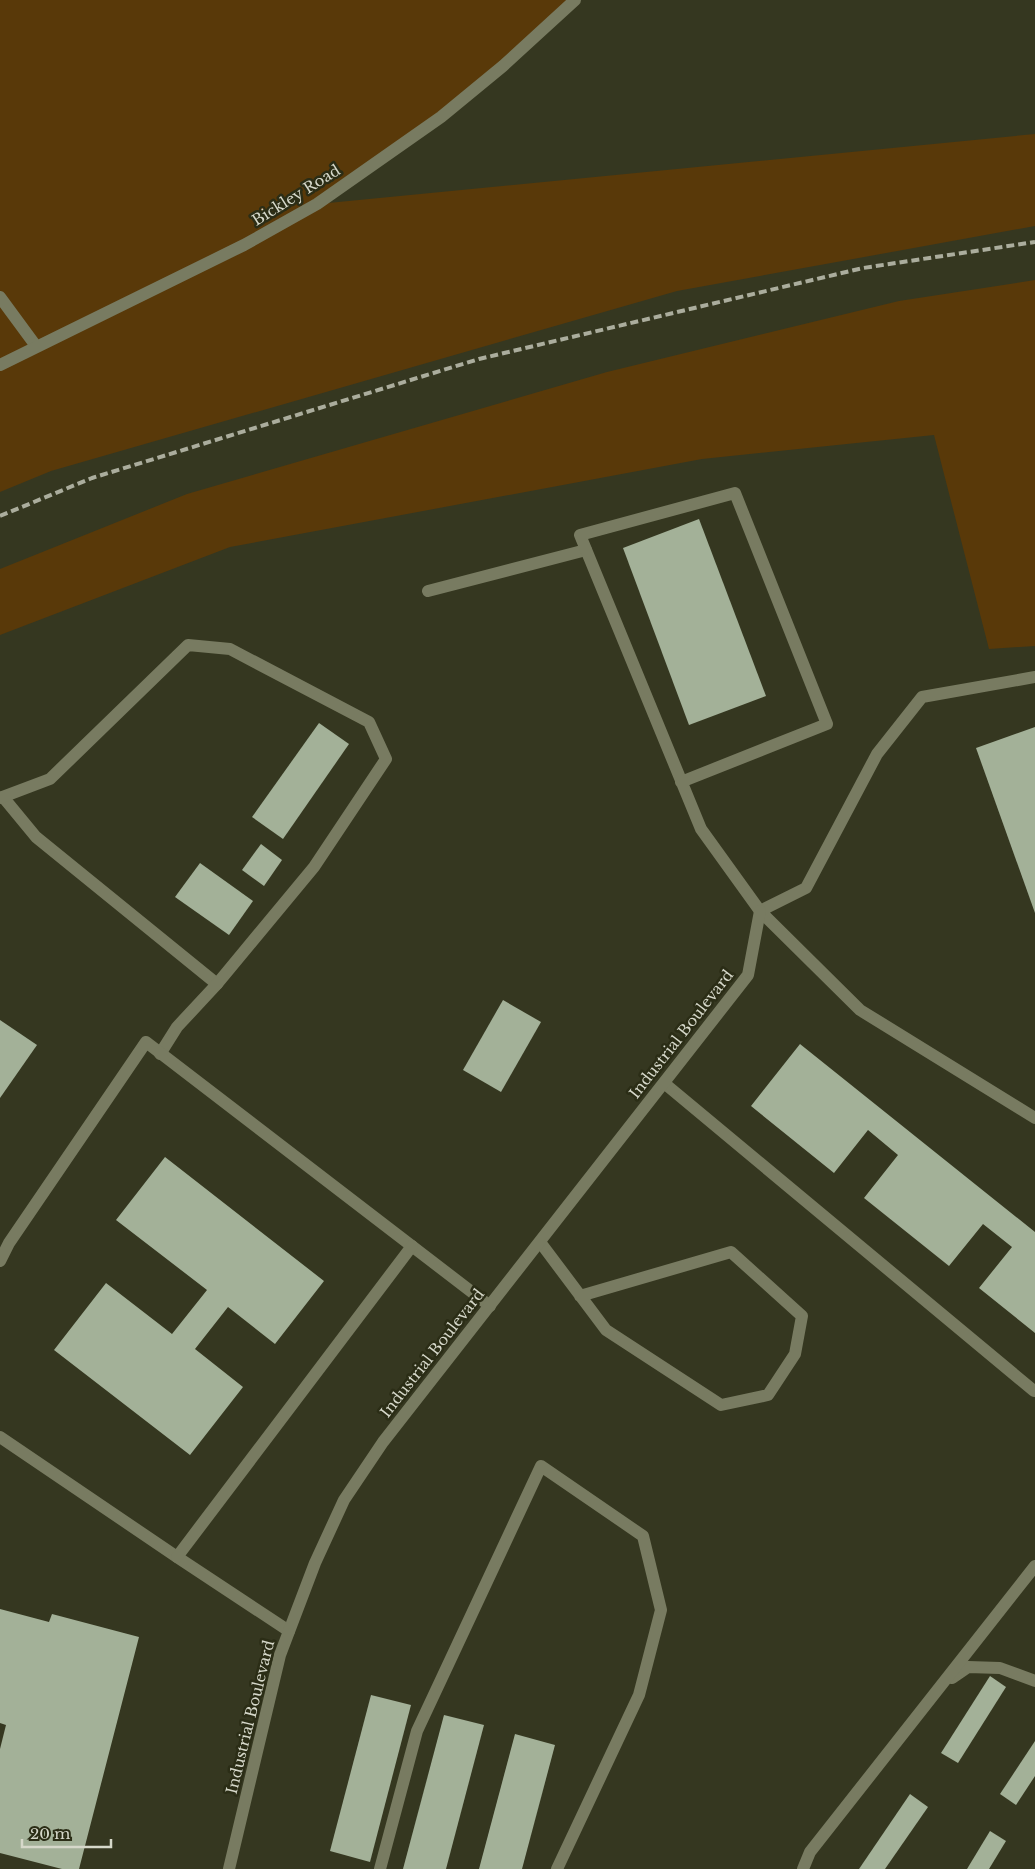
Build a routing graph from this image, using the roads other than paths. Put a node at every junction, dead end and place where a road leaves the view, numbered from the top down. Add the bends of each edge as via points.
1 (575, 0) edge
2 (0, 297) edge
3 (36, 346) junction
4 (0, 365) edge
5 (586, 550) junction
6 (428, 591) dead end
7 (1035, 677) edge
8 (682, 782) junction
9 (2, 798) edge
10 (760, 911) junction
11 (217, 984) junction
12 (160, 1054) junction
13 (664, 1083) junction
14 (1035, 1118) edge
15 (540, 1242) junction
16 (412, 1246) junction
17 (0, 1261) edge
18 (580, 1296) junction
19 (490, 1306) junction
20 (1034, 1391) dead end
21 (0, 1437) edge
22 (177, 1557) junction
23 (1035, 1566) edge
24 (289, 1631) junction
25 (1035, 1681) edge
26 (941, 1685) junction
27 (229, 1869) edge
28 (380, 1869) edge
29 (557, 1869) edge
30 (803, 1869) edge

1 - 3 street, Bickley Road via 441,117 317,204 244,246
2 - 3 street
3 - 4 street, Bickley Road
5 - 6 street
5 - 8 street
5 - 8 street via 580,535 735,493 827,724
7 - 10 street via 922,697 877,754 806,888
8 - 10 street via 700,829
9 - 11 street via 36,837
9 - 11 street via 50,779 188,645 230,649 369,722 386,759 314,867
10 - 13 street, Industrial Boulevard via 748,975
10 - 14 street via 860,1010
11 - 12 street via 177,1027
12 - 16 street
12 - 17 street via 146,1042
13 - 15 street, Industrial Boulevard
13 - 20 street
15 - 18 street
15 - 19 street, Industrial Boulevard
16 - 19 street
16 - 22 street
18 - 18 street via 606,1330 721,1405 768,1395 795,1354 802,1316 732,1252
19 - 24 street, Industrial Boulevard via 384,1442 344,1500
21 - 22 street
22 - 24 street
23 - 26 street
24 - 27 street, Industrial Boulevard via 280,1655
25 - 26 street via 1000,1668 968,1667
26 - 30 street via 810,1852
28 - 29 street via 417,1731 542,1466 643,1536 661,1610 639,1695

